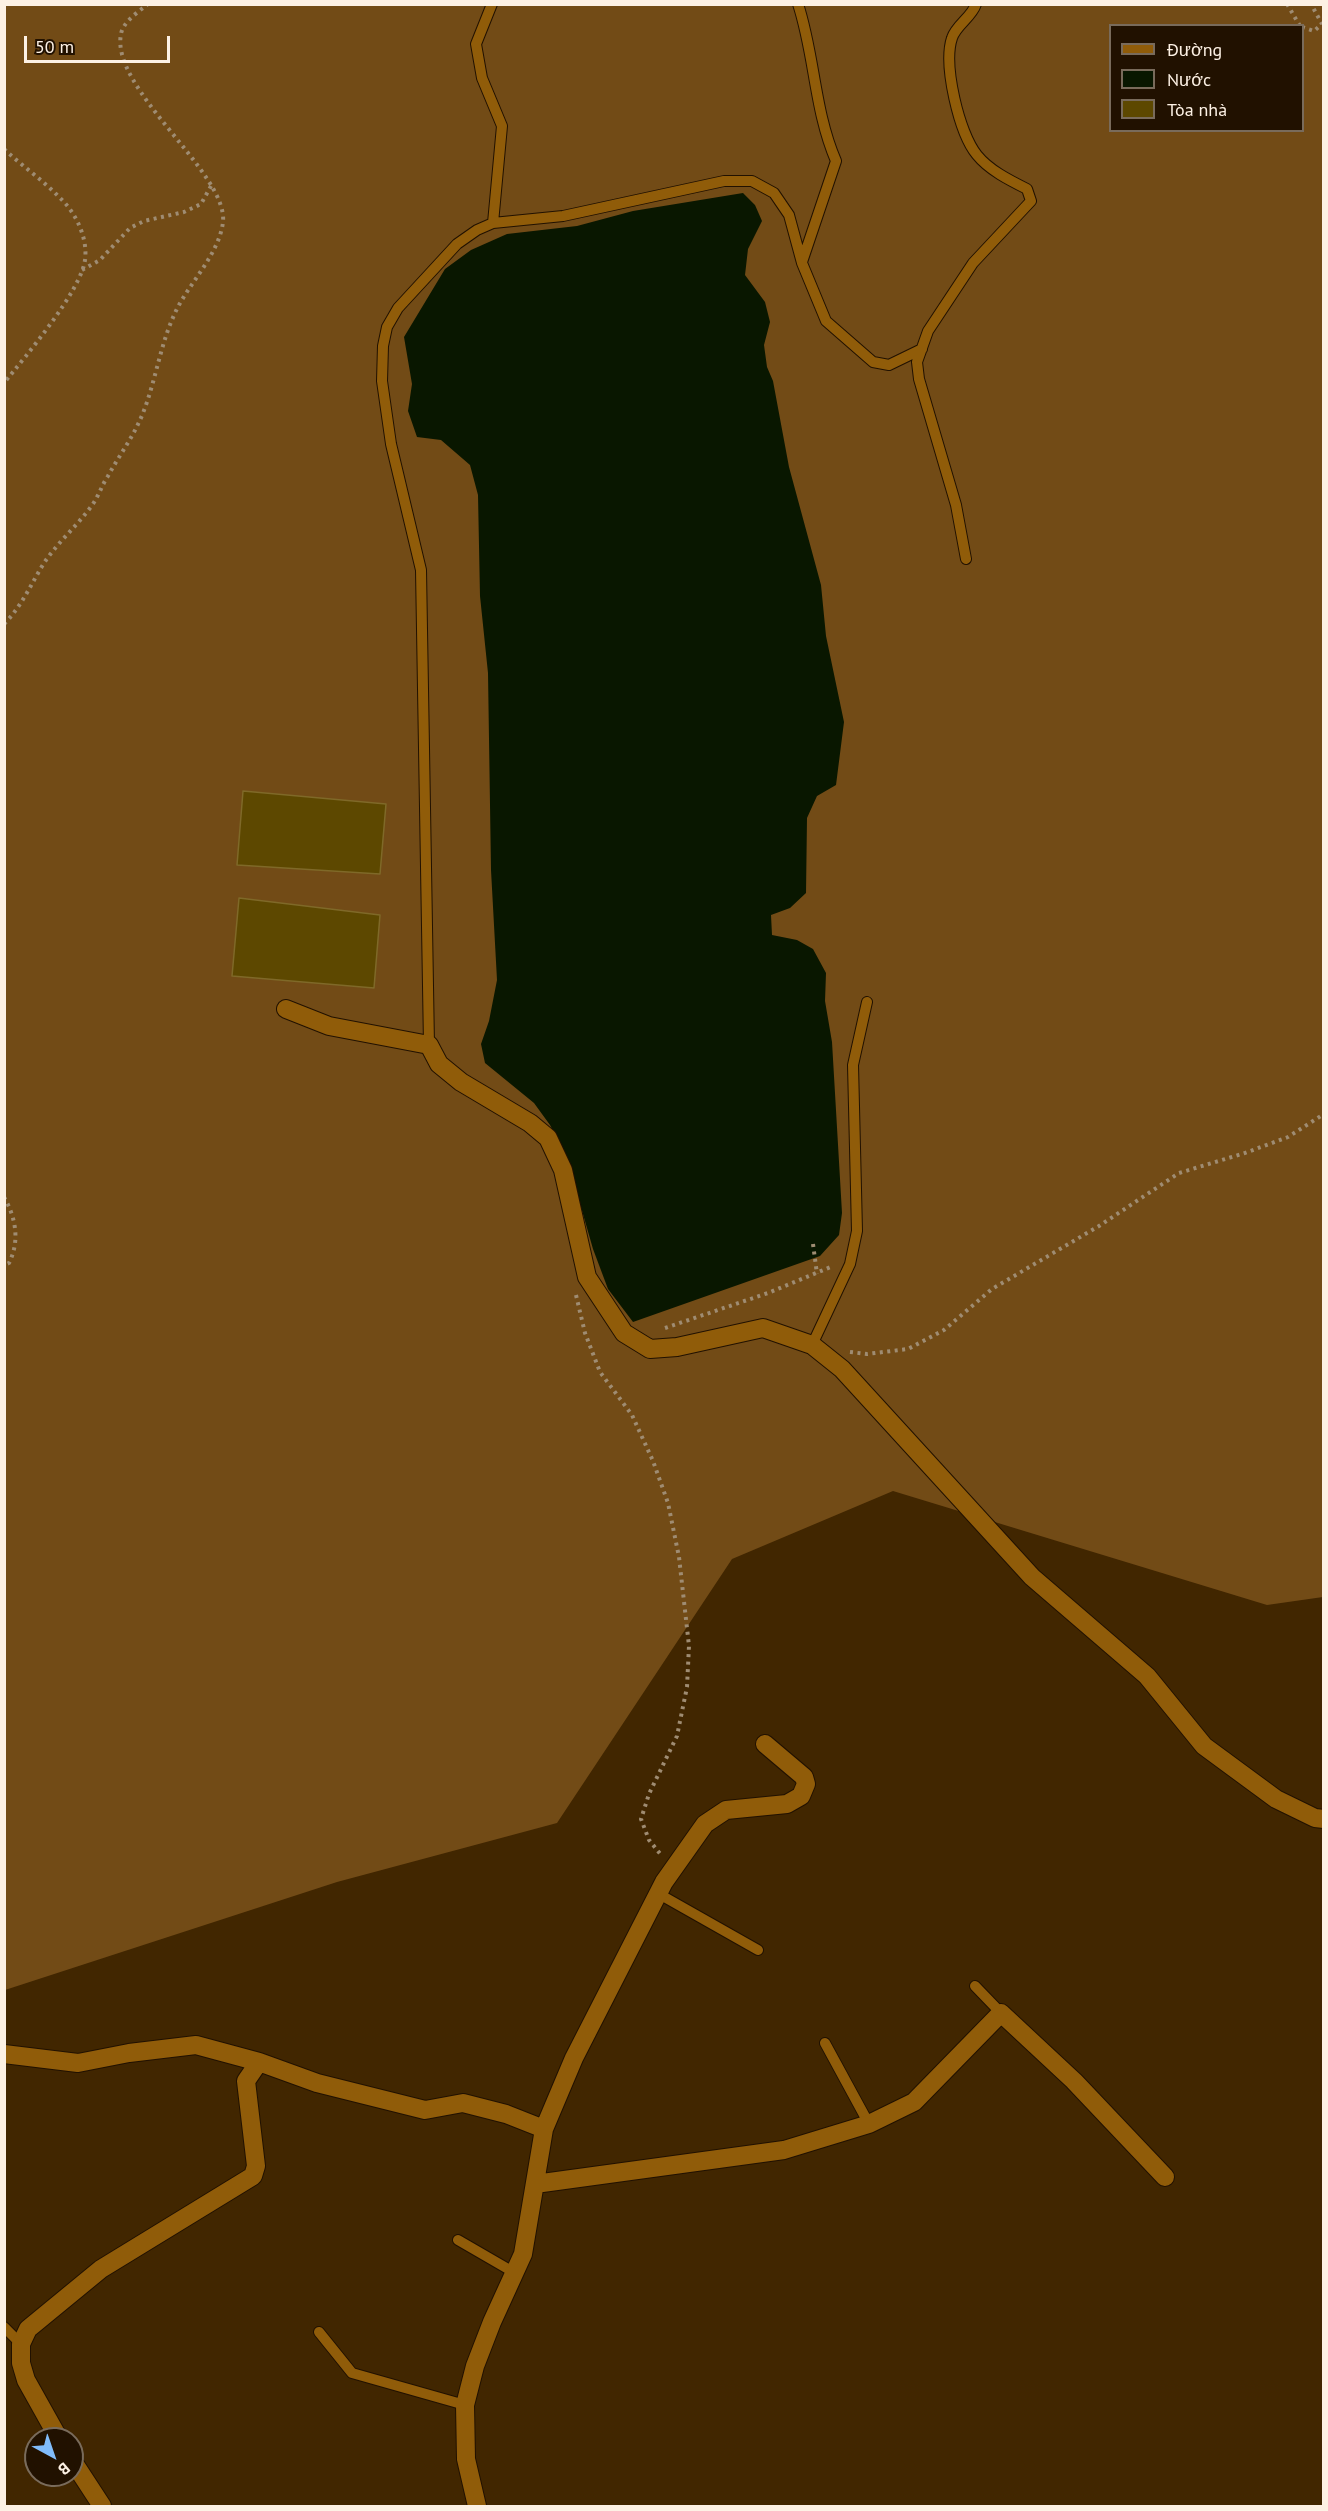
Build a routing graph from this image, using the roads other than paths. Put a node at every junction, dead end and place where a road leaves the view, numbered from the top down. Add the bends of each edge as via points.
1 (492, 4) edge
2 (798, 4) edge
3 (976, 4) edge
4 (494, 223) junction
5 (801, 263) junction
6 (922, 349) junction
7 (966, 559) dead end
8 (867, 1002) dead end
9 (286, 1009) dead end
10 (429, 1045) junction
11 (812, 1345) junction
12 (765, 1744) dead end
13 (1323, 1819) edge
14 (659, 1894) junction
15 (758, 1950) dead end
16 (975, 1986) dead end
17 (1001, 2013) junction
18 (825, 2043) dead end
19 (4, 2054) edge
20 (259, 2062) junction
21 (869, 2124) junction
22 (544, 2129) junction
23 (1165, 2177) dead end
24 (535, 2184) junction
25 (458, 2240) dead end
26 (515, 2273) junction
27 (4, 2327) edge
28 (319, 2332) dead end
29 (21, 2344) junction
30 (465, 2405) junction
31 (52, 2427) edge
32 (84, 2478) edge
33 (102, 2506) edge
34 (477, 2506) edge

1 - 4 lane via 476,44 482,78 502,126
2 - 5 lane via 824,133 836,161
3 - 6 lane via 951,38 957,118 976,155 1002,176 1027,189 1031,201 973,263 928,331
4 - 5 lane via 563,216 724,181 752,181 774,193 789,215
4 - 10 lane via 457,244 398,308 387,327 383,346 382,381 391,444 421,570
5 - 6 lane via 826,321 873,362 889,365
6 - 7 lane via 917,362 919,379 956,505
8 - 11 lane via 853,1065 857,1231 835,1302
9 - 10 street via 329,1026
10 - 11 street via 440,1064 461,1082 548,1138 563,1170 587,1277 624,1333 650,1349 763,1328
11 - 13 street via 842,1369 1032,1577 1147,1676 1204,1746 1276,1799
12 - 14 street via 804,1777 806,1785 801,1796 787,1804 726,1810 705,1824
14 - 15 lane
14 - 22 street via 574,2058
16 - 17 lane
17 - 21 street via 914,2102
17 - 23 street via 1074,2081
18 - 21 lane
19 - 20 street via 78,2063 196,2045
20 - 22 street via 317,2084 425,2110 463,2103
20 - 29 street via 246,2080 256,2166 253,2176 101,2269 28,2329
21 - 24 street via 784,2150
22 - 24 street
24 - 26 street via 523,2254
25 - 26 lane
26 - 30 street via 475,2366
27 - 29 lane
28 - 30 lane via 352,2373
29 - 31 street via 26,2380
30 - 34 street via 466,2459
32 - 33 street

